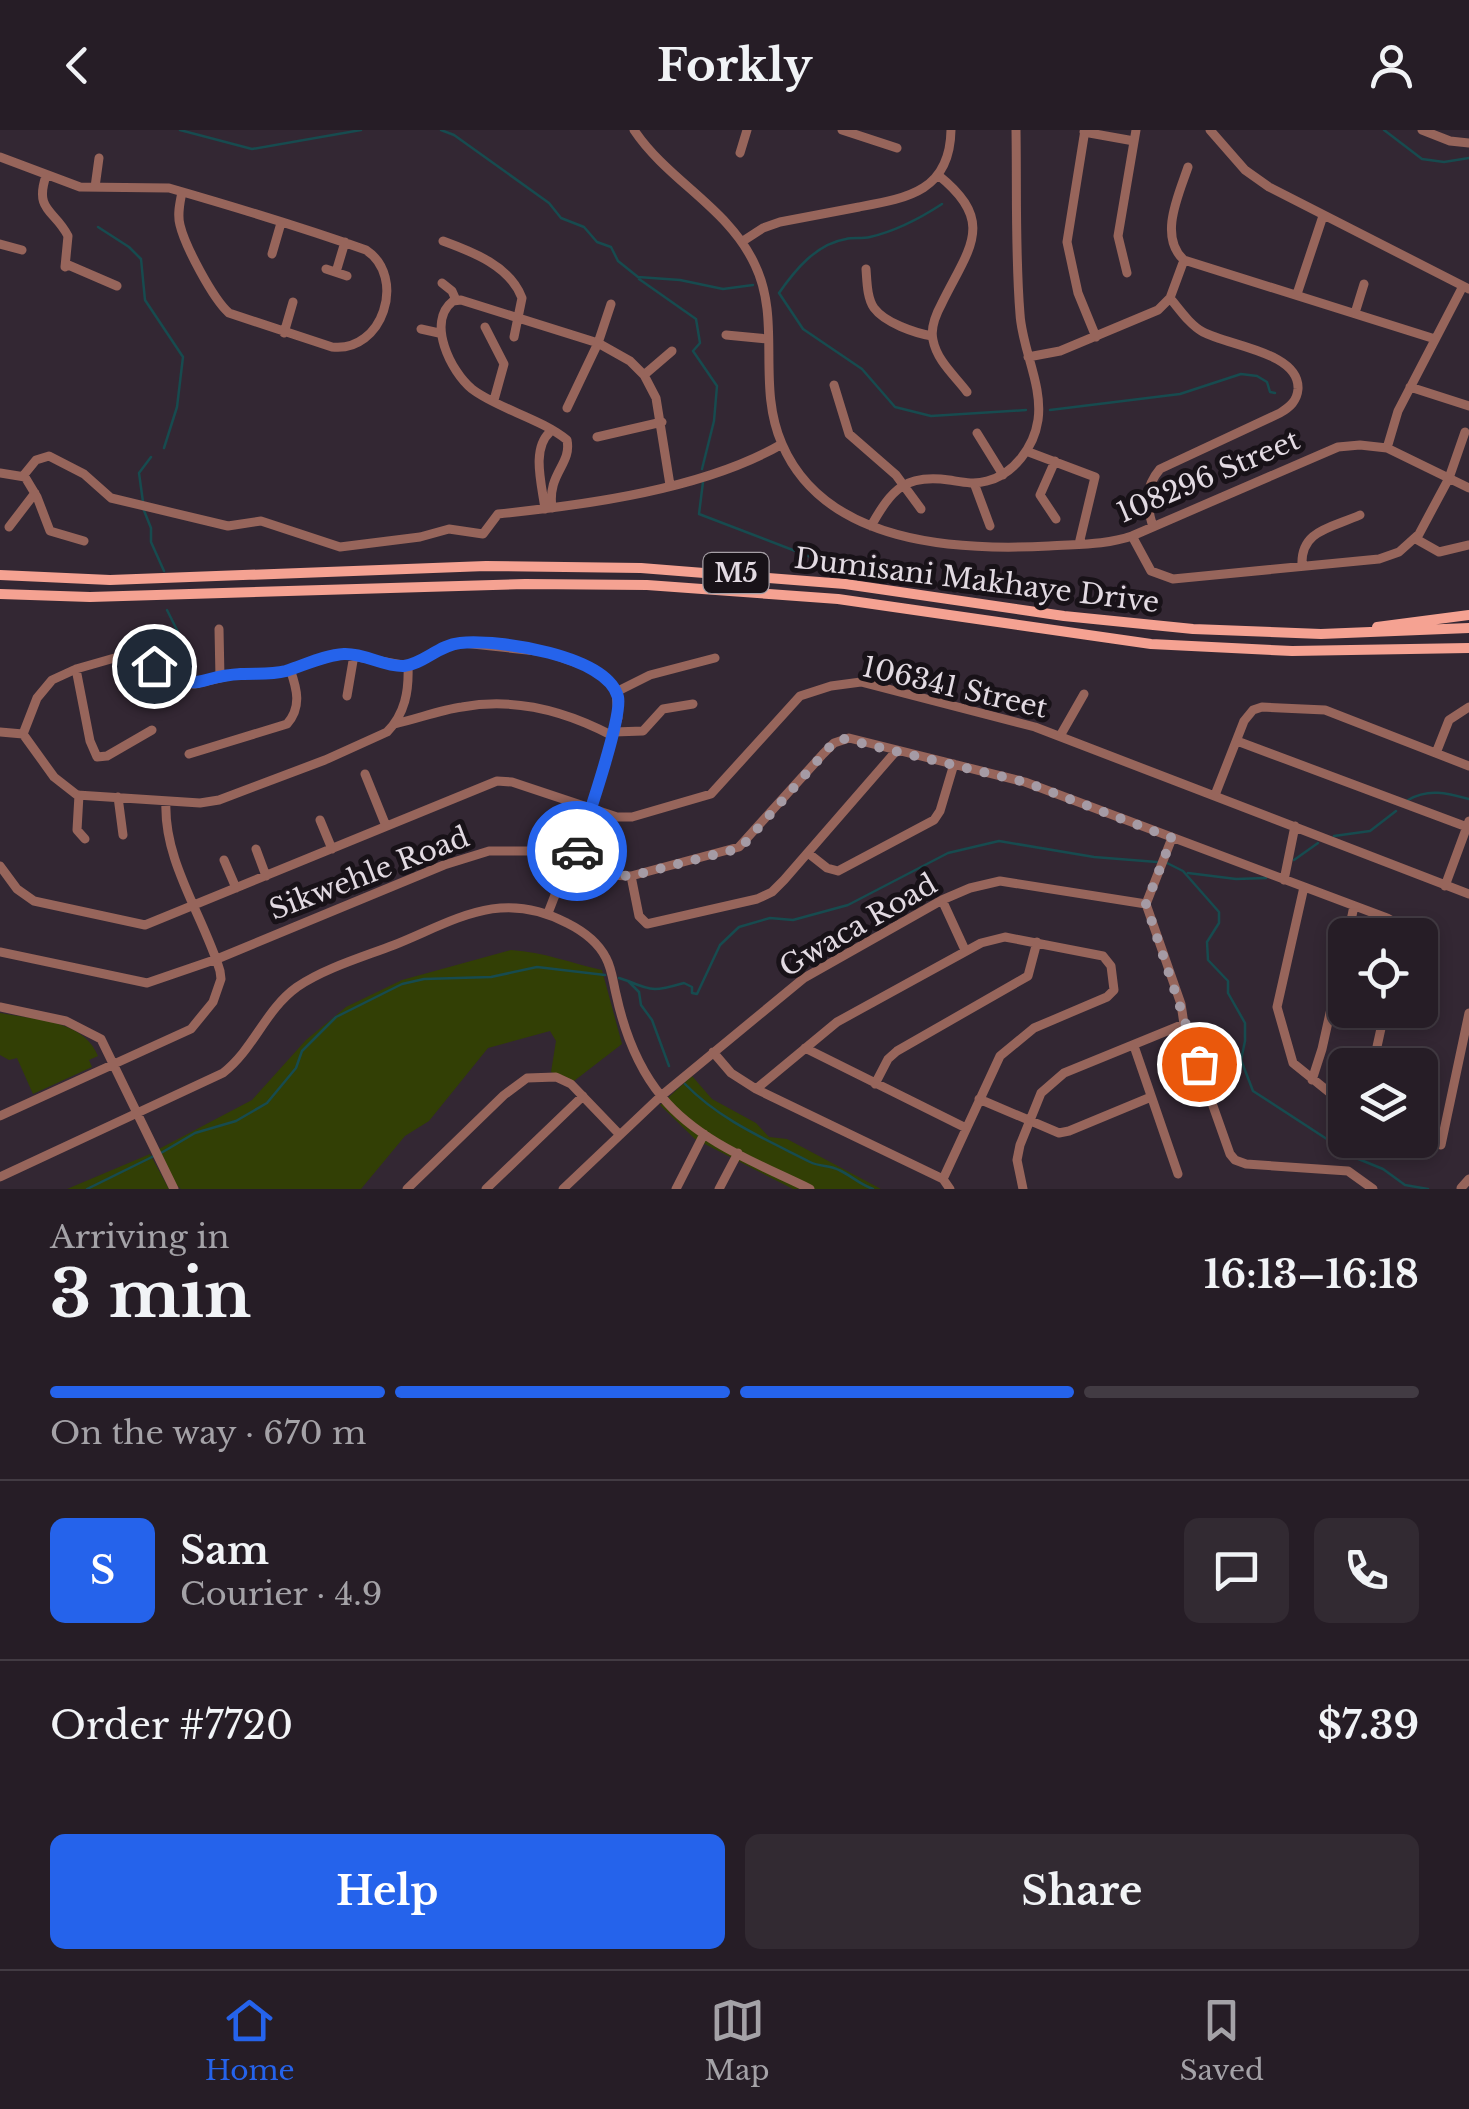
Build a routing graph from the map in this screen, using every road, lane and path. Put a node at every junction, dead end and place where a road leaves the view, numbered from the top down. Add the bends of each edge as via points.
1 (634, 130) edge
2 (746, 130) edge
3 (842, 130) edge
4 (952, 130) edge
5 (1016, 130) edge
6 (1210, 130) edge
7 (1422, 130) edge
8 (1085, 131) edge
9 (1136, 135) edge
10 (1469, 143) edge
11 (896, 148) dead end
12 (740, 152) dead end
13 (0, 158) edge
14 (98, 158) dead end
15 (1188, 167) dead end
16 (46, 176) junction
17 (938, 176) junction
18 (95, 188) junction
19 (182, 192) junction
20 (1323, 216) junction
21 (281, 223) junction
22 (443, 241) dead end
23 (744, 241) junction
24 (345, 242) junction
25 (0, 244) edge
26 (22, 250) dead end
27 (272, 254) dead end
28 (1184, 260) junction
29 (866, 269) dead end
30 (336, 272) dead end
31 (1127, 273) dead end
32 (442, 283) dead end
33 (1364, 284) dead end
34 (117, 286) dead end
35 (1466, 288) edge
36 (1297, 294) junction
37 (1170, 298) junction
38 (456, 300) junction
39 (293, 302) dead end
40 (611, 304) dead end
41 (1355, 313) junction
42 (518, 318) junction
43 (486, 327) dead end
44 (421, 329) dead end
45 (284, 332) junction
46 (439, 333) junction
47 (726, 335) dead end
48 (932, 336) junction
49 (1096, 337) junction
50 (514, 338) dead end
51 (768, 339) junction
52 (1434, 339) junction
53 (598, 343) junction
54 (672, 352) dead end
55 (1028, 357) junction
56 (644, 375) junction
57 (834, 385) dead end
58 (1410, 387) junction
59 (968, 392) dead end
60 (494, 400) junction
61 (1469, 406) edge
62 (567, 408) dead end
63 (662, 422) junction
64 (550, 432) junction
65 (1465, 432) dead end
66 (977, 433) dead end
67 (597, 436) dead end
68 (782, 444) junction
69 (1387, 448) junction
70 (1026, 451) junction
71 (1055, 462) junction
72 (0, 473) edge
73 (1002, 475) junction
74 (23, 476) junction
75 (1449, 478) junction
76 (974, 483) junction
77 (904, 484) junction
78 (670, 485) junction
79 (1469, 488) edge
80 (35, 493) junction
81 (549, 509) junction
82 (921, 509) dead end
83 (1360, 515) dead end
84 (1056, 519) dead end
85 (9, 526) dead end
86 (872, 526) junction
87 (990, 526) dead end
88 (1153, 527) junction
89 (1132, 536) junction
90 (1416, 539) junction
91 (84, 541) dead end
92 (1079, 544) junction
93 (1469, 545) edge
94 (1302, 566) junction
95 (0, 576) edge
96 (0, 594) edge
97 (1469, 615) edge
98 (1469, 628) edge
99 (219, 629) dead end
100 (1321, 634) junction
101 (1469, 648) edge
102 (354, 654) junction
103 (715, 658) dead end
104 (154, 666) junction
105 (408, 666) junction
106 (76, 669) junction
107 (290, 670) junction
108 (220, 678) junction
109 (616, 692) junction
110 (1084, 694) dead end
111 (347, 696) dead end
112 (138, 698) dead end
113 (692, 704) dead end
114 (1469, 707) edge
115 (394, 724) junction
116 (152, 730) dead end
117 (0, 732) edge
118 (23, 734) junction
119 (614, 734) junction
120 (1060, 736) junction
121 (1237, 742) junction
122 (897, 750) junction
123 (1436, 753) junction
124 (189, 754) dead end
125 (954, 764) junction
126 (1469, 766) edge
127 (365, 774) dead end
128 (79, 795) junction
129 (1216, 795) junction
130 (118, 797) junction
131 (166, 801) junction
132 (589, 810) junction
133 (320, 820) dead end
134 (1468, 824) edge
135 (386, 826) junction
136 (1295, 826) junction
137 (122, 835) dead end
138 (1172, 838) junction
139 (85, 839) dead end
140 (256, 849) dead end
141 (332, 849) junction
142 (808, 852) junction
143 (224, 860) dead end
144 (570, 864) junction
145 (0, 866) edge
146 (266, 876) junction
147 (631, 876) junction
148 (1284, 880) junction
149 (1445, 886) junction
150 (1304, 887) junction
151 (236, 888) junction
152 (1469, 894) edge
153 (942, 900) junction
154 (1146, 904) junction
155 (194, 906) junction
156 (1354, 906) junction
157 (548, 913) junction
158 (1352, 918) edge
159 (1378, 918) edge
160 (1038, 942) junction
161 (965, 950) junction
162 (0, 952) edge
163 (216, 959) junction
164 (0, 1007) edge
165 (1469, 1014) edge
166 (1328, 1022) edge
167 (1184, 1024) junction
168 (1134, 1046) junction
169 (806, 1048) junction
170 (713, 1052) junction
171 (115, 1064) junction
172 (1312, 1080) junction
173 (875, 1084) junction
174 (756, 1089) junction
175 (1328, 1092) edge
176 (583, 1096) junction
177 (661, 1096) junction
178 (1151, 1097) junction
179 (979, 1099) junction
180 (138, 1114) junction
181 (0, 1116) edge
182 (1028, 1120) junction
183 (966, 1128) junction
184 (620, 1134) junction
185 (704, 1134) junction
186 (1441, 1144) dead end
187 (738, 1154) junction
188 (1178, 1174) dead end
189 (0, 1177) edge
190 (947, 1184) edge
191 (678, 1187) edge
192 (174, 1189) edge
193 (408, 1189) edge
194 (486, 1189) edge
195 (563, 1189) edge
196 (666, 1189) edge
197 (719, 1189) edge
198 (810, 1189) edge
199 (1024, 1189) edge
200 (1373, 1189) edge

1 - 23 street
2 - 12 street
3 - 11 street
4 - 17 street
5 - 55 street via 1020,310
6 - 20 street via 1245,170
7 - 10 street
8 - 9 street
8 - 49 street via 1067,242
9 - 31 street via 1118,236
13 - 16 street
14 - 18 street
15 - 28 street via 1172,231
16 - 18 street
16 - 34 street via 42,201 68,236 66,266
17 - 23 street via 908,197 780,222
17 - 48 street via 965,199 974,232
18 - 19 street
19 - 21 street
19 - 45 street via 182,231 223,308
20 - 35 street
20 - 36 street
21 - 24 street
21 - 27 street
22 - 42 street via 512,279 522,298
23 - 51 street, 108296 Street via 766,291
24 - 30 street
24 - 45 street via 384,268 388,290 376,328 342,348
25 - 26 street
28 - 36 street
28 - 37 street
29 - 48 street via 878,312
32 - 38 street
33 - 41 street
35 - 52 street
36 - 41 street
37 - 49 street via 1158,310
37 - 88 street via 1199,330 1286,362 1298,390 1280,413 1160,469 1147,496
38 - 42 street
38 - 46 street via 443,311
39 - 45 street
40 - 53 street
41 - 52 street
42 - 50 street
42 - 53 street
43 - 60 street via 504,360
44 - 46 street
46 - 60 street via 466,383
47 - 51 street
48 - 59 street via 942,361
49 - 55 street
51 - 68 street, 108296 Street via 769,395
52 - 58 street
53 - 56 street
53 - 62 street
54 - 56 street
55 - 70 street via 1038,422
56 - 63 street
57 - 77 street via 849,434
58 - 61 street
58 - 69 street
60 - 64 street
63 - 67 street
63 - 78 street
64 - 81 street via 539,453
64 - 81 street via 569,444 552,480
65 - 75 street
66 - 73 street
68 - 78 street via 720,473
68 - 86 street, 108296 Street via 816,491
69 - 75 street, 108296 Street
69 - 88 street, 108296 Street via 1325,451
70 - 71 street
70 - 73 street
71 - 84 street via 1040,495
71 - 92 street via 1096,480
72 - 74 street
73 - 76 street
74 - 80 street
74 - 81 street via 49,456 91,478 111,498 228,526 261,521 344,548 454,529 482,534 498,514
75 - 79 street, 108296 Street
75 - 90 street
76 - 77 street via 925,478
76 - 87 street
77 - 82 street
77 - 86 street
78 - 81 street
80 - 85 street
80 - 91 street via 50,532
83 - 94 street via 1309,538
86 - 92 street, 108296 Street via 992,548
88 - 89 street, 108296 Street
89 - 92 street, 108296 Street
89 - 94 street via 1146,565 1165,578
90 - 93 street via 1440,552
90 - 94 street via 1390,556
95 - 100 main road, Dumisani Makhaye Drive / M5 via 110,580 486,566 642,568 845,584 1111,622
96 - 101 main road, Dumisani Makhaye Drive / M5 via 646,584 838,599 1151,644 1292,651
97 - 100 main road
98 - 100 main road, Dumisani Makhaye Drive / M5
99 - 108 street
102 - 105 street
102 - 107 street
102 - 111 street
103 - 109 street via 650,675
104 - 106 street via 124,657
104 - 108 street via 189,684
104 - 112 street
105 - 109 street via 456,644 528,650 594,669
105 - 115 street via 406,700
106 - 116 street via 98,758
106 - 118 street via 45,686
107 - 108 street
107 - 124 street via 298,701 287,724
109 - 119 street
110 - 120 street, 106341 Street
113 - 119 street via 662,709 643,731
114 - 123 street via 1449,720
115 - 119 street via 460,707 513,704
115 - 131 street via 354,748 218,800
117 - 118 street
118 - 128 street via 54,777
119 - 132 street
120 - 129 street, 106341 Street
120 - 132 street, 106341 Street via 852,682 795,700 706,797 626,818
121 - 123 street via 1254,710 1308,708
121 - 129 street
121 - 134 street
122 - 125 street, Sikwehle Road
122 - 142 street
122 - 147 street, Sikwehle Road via 838,740 744,844
123 - 126 street
125 - 138 street, Sikwehle Road via 1025,782
125 - 142 street via 934,820 841,870 826,868
127 - 135 street
128 - 130 street
128 - 139 street via 77,830
129 - 136 street, 106341 Street
130 - 131 street
130 - 137 street
131 - 155 street via 167,834
132 - 135 street, 106341 Street via 502,780
132 - 144 street
133 - 141 street
134 - 149 street
135 - 141 street, 106341 Street
136 - 148 street
136 - 149 street, 106341 Street
138 - 148 street, Sikwehle Road
138 - 154 street
140 - 146 street
141 - 146 street, 106341 Street
142 - 147 street via 766,896 650,924 639,916
143 - 151 street
144 - 147 street, Sikwehle Road
144 - 157 street
144 - 163 street, Sikwehle Road via 531,851 478,853
145 - 155 street, 106341 Street via 34,901 140,925
146 - 151 street, 106341 Street
148 - 150 street, Sikwehle Road
149 - 152 street, 106341 Street
150 - 156 street, Sikwehle Road
150 - 172 street via 1277,1008 1290,1058
151 - 155 street, 106341 Street
153 - 154 street, Gwaca Road via 1000,881
153 - 161 street
153 - 170 street, Gwaca Road via 817,969
154 - 167 street
155 - 163 street
156 - 158 street
156 - 159 street, Sikwehle Road
157 - 177 street via 590,938 606,957 630,1044
157 - 180 street via 517,906 480,910 306,981 268,1016 235,1064
160 - 161 street via 996,937
160 - 173 street via 1028,976 897,1051
160 - 179 street via 1103,956 1114,990 1014,1043
161 - 169 street via 837,1022
162 - 163 street, Sikwehle Road via 136,982 166,979
163 - 171 street via 221,979 198,1024
164 - 171 street via 84,1028 101,1040
165 - 186 street
166 - 172 street
167 - 168 street
167 - 200 street via 1235,1160 1348,1171
168 - 178 street
168 - 182 street via 1064,1073 1042,1093
169 - 173 street
169 - 174 street
170 - 174 street
170 - 177 street, Gwaca Road
171 - 180 street
171 - 181 street
172 - 175 street
173 - 183 street
174 - 190 street
176 - 184 street
176 - 193 street via 556,1077 519,1082
176 - 194 street
177 - 184 street, Gwaca Road
177 - 185 street
178 - 182 street via 1070,1132
178 - 188 street
179 - 182 street
179 - 183 street
180 - 189 street
180 - 192 street
182 - 199 street via 1017,1160
183 - 190 street
184 - 195 street, Gwaca Road
185 - 187 street
185 - 191 street
187 - 197 street
187 - 198 street
191 - 196 street

